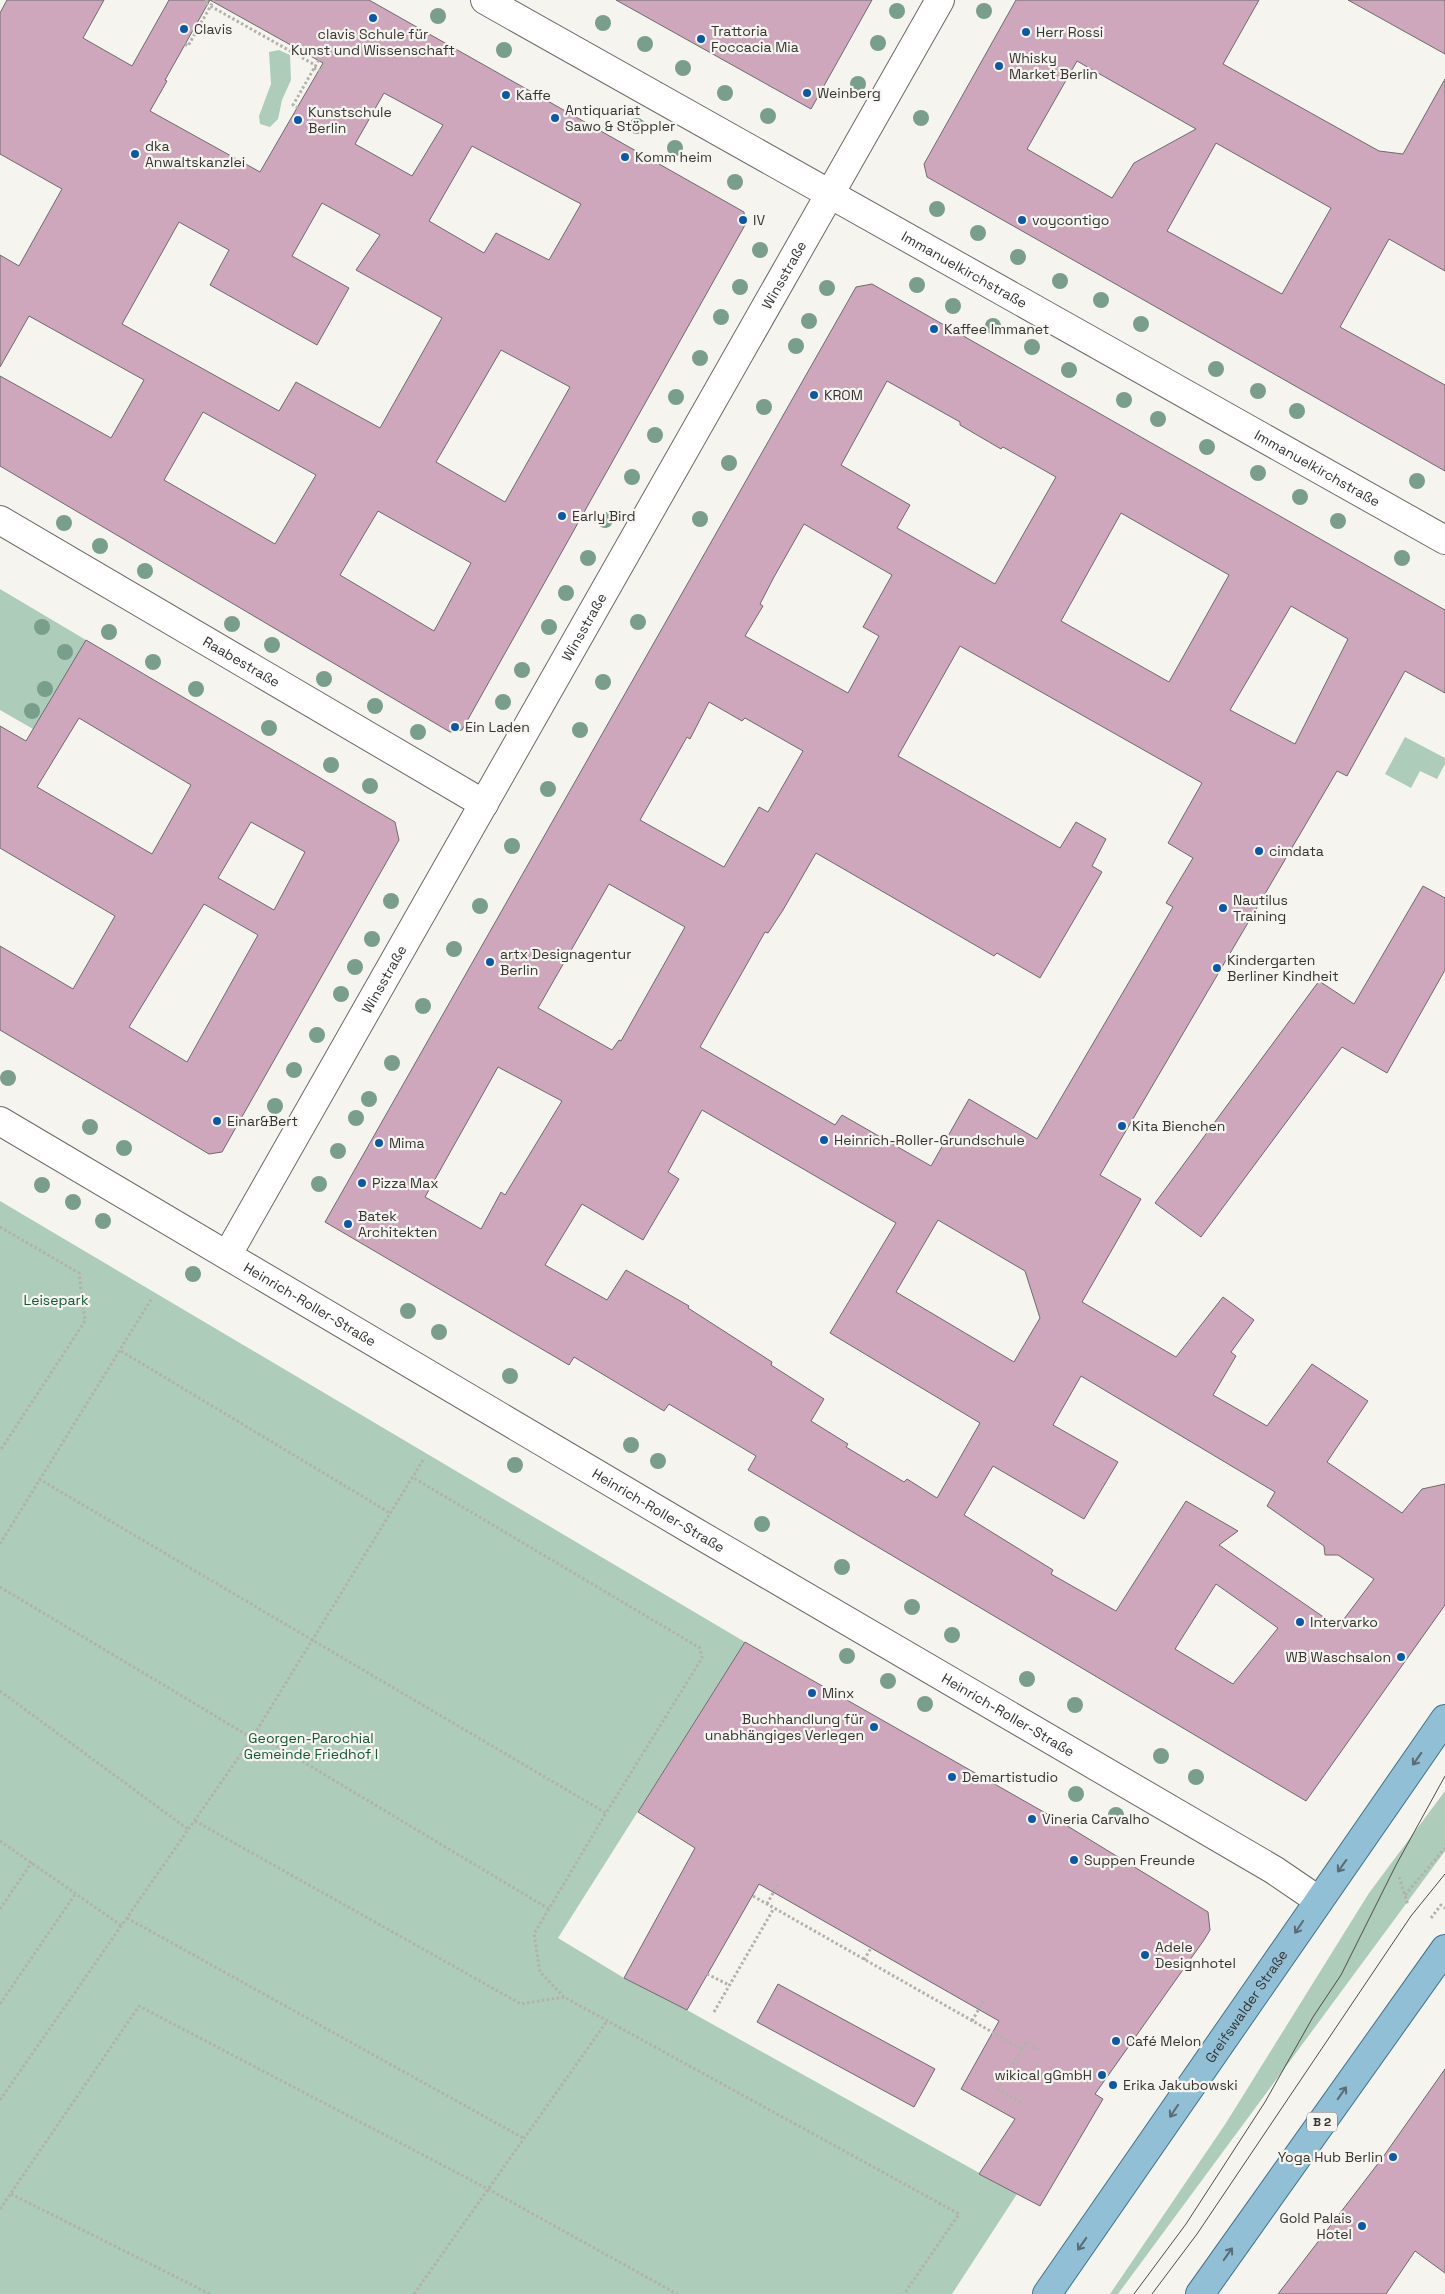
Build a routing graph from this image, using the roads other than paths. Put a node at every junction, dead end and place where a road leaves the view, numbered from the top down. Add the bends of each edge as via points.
1 (485, 0) edge
2 (940, 0) edge
3 (831, 194) junction
4 (0, 520) edge
5 (1445, 540) edge
6 (484, 804) junction
7 (0, 1121) edge
8 (228, 1254) junction
9 (1445, 1720) edge
10 (1318, 1900) junction
11 (1445, 1949) edge
12 (1047, 2294) edge
13 (1200, 2294) edge

1 - 3 street, Immanuelkirchstraße
2 - 3 street, Winsstraße
3 - 5 street, Immanuelkirchstraße
3 - 6 street, Winsstraße
4 - 6 street, Raabestraße
6 - 8 street, Winsstraße
7 - 8 street, Heinrich-Roller-Straße
8 - 10 street, Heinrich-Roller-Straße via 695,1532 1274,1870
9 -> 10 main road, Greifswalder Straße
10 -> 12 main road, Greifswalder Straße
13 -> 11 main road, B 2

